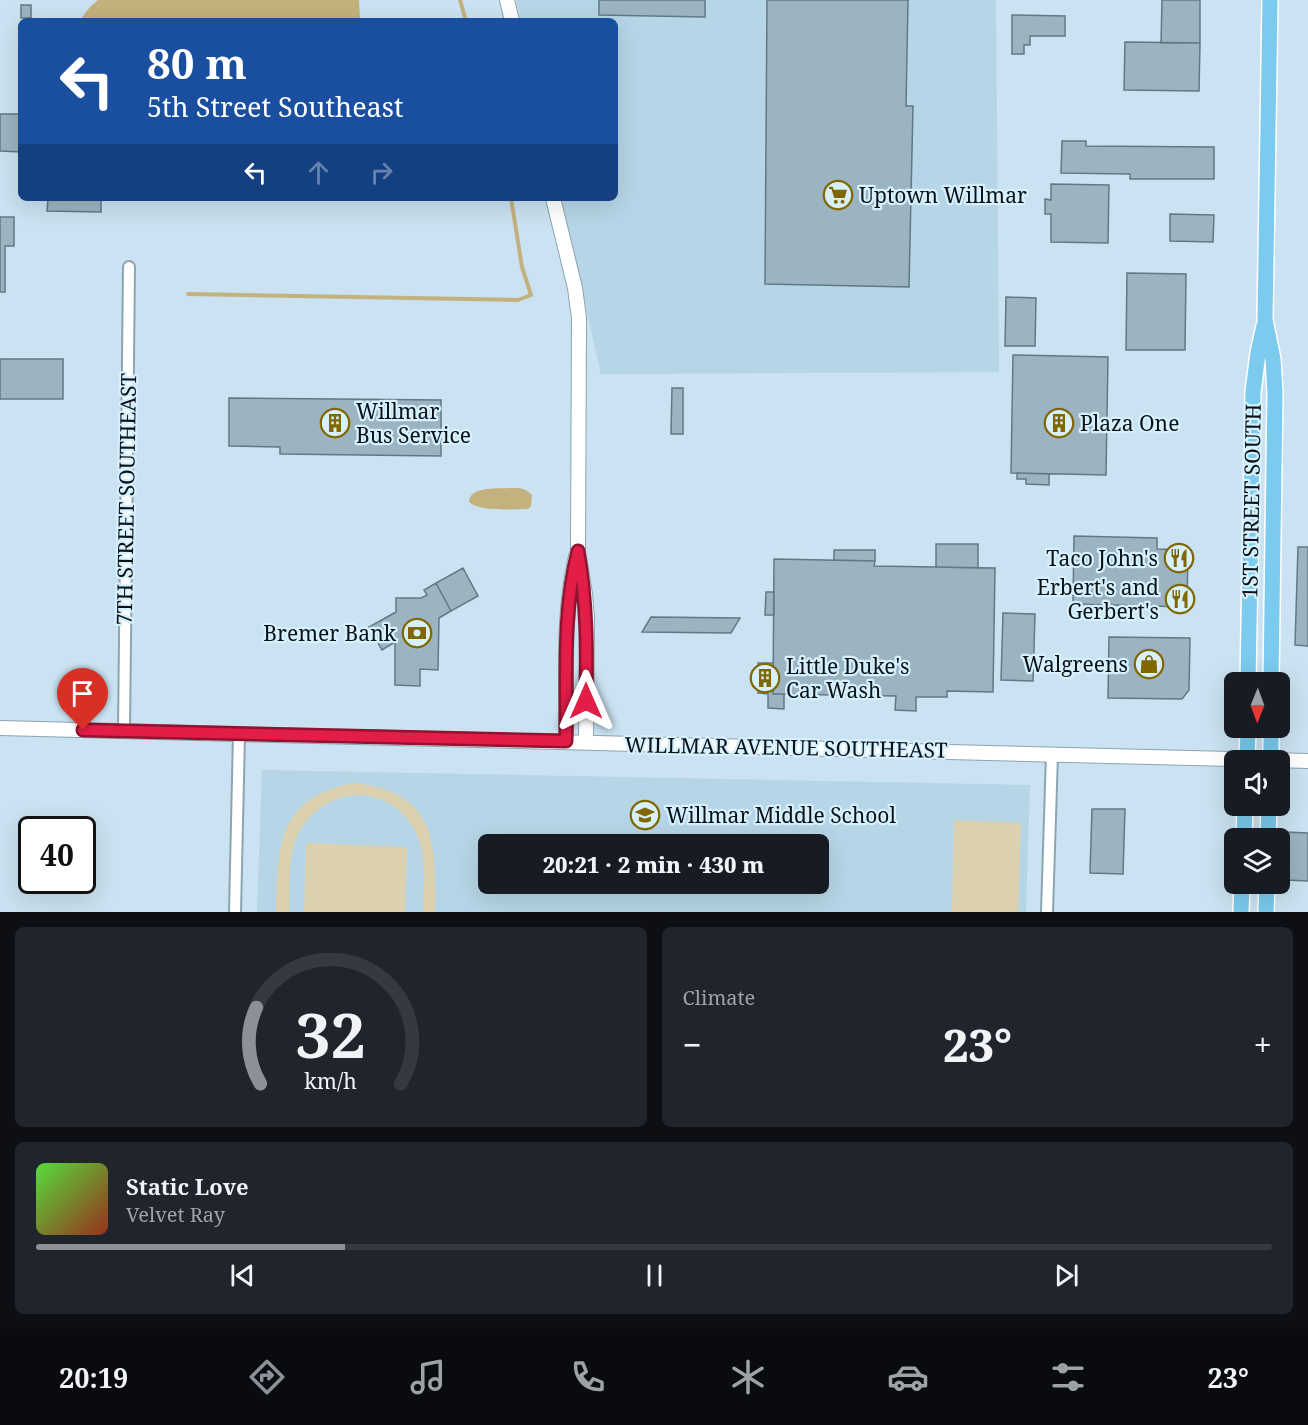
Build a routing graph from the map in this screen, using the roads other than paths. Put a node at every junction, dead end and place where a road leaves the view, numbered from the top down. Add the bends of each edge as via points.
1 (507, 0) edge
2 (1270, 0) edge
3 (511, 18) edge
4 (554, 201) edge
5 (129, 267) dead end
6 (1265, 320) junction
7 (578, 551) junction
8 (1248, 672) edge
9 (1271, 672) edge
10 (0, 728) edge
11 (124, 731) junction
12 (238, 735) junction
13 (566, 741) junction
14 (586, 742) junction
15 (1052, 754) junction
16 (1224, 759) edge
17 (1290, 760) edge
18 (1308, 760) edge
19 (1242, 894) edge
20 (1267, 894) edge
21 (235, 912) edge
22 (1047, 912) edge
23 (1241, 912) edge
24 (1266, 912) edge

1 - 3 main road
2 - 6 main road, 1ST STREET SOUTH
4 - 7 main road via 579,318
5 - 11 street, 7TH STREET SOUTHEAST
6 - 8 main road, 1ST STREET SOUTH via 1253,392
6 - 9 main road, 1ST STREET SOUTH via 1275,393
7 - 13 main road via 567,621
7 - 14 main road via 587,619
10 - 11 main road, WILLMAR AVENUE SOUTHEAST
11 - 12 main road, WILLMAR AVENUE SOUTHEAST
12 - 13 main road, WILLMAR AVENUE SOUTHEAST
12 - 21 street
13 - 14 main road, WILLMAR AVENUE SOUTHEAST
14 - 15 main road, WILLMAR AVENUE SOUTHEAST
15 - 16 main road, WILLMAR AVENUE SOUTHEAST
15 - 22 street
17 - 18 main road, WILLMAR AVENUE SOUTHEAST
19 - 23 main road
20 - 24 main road

